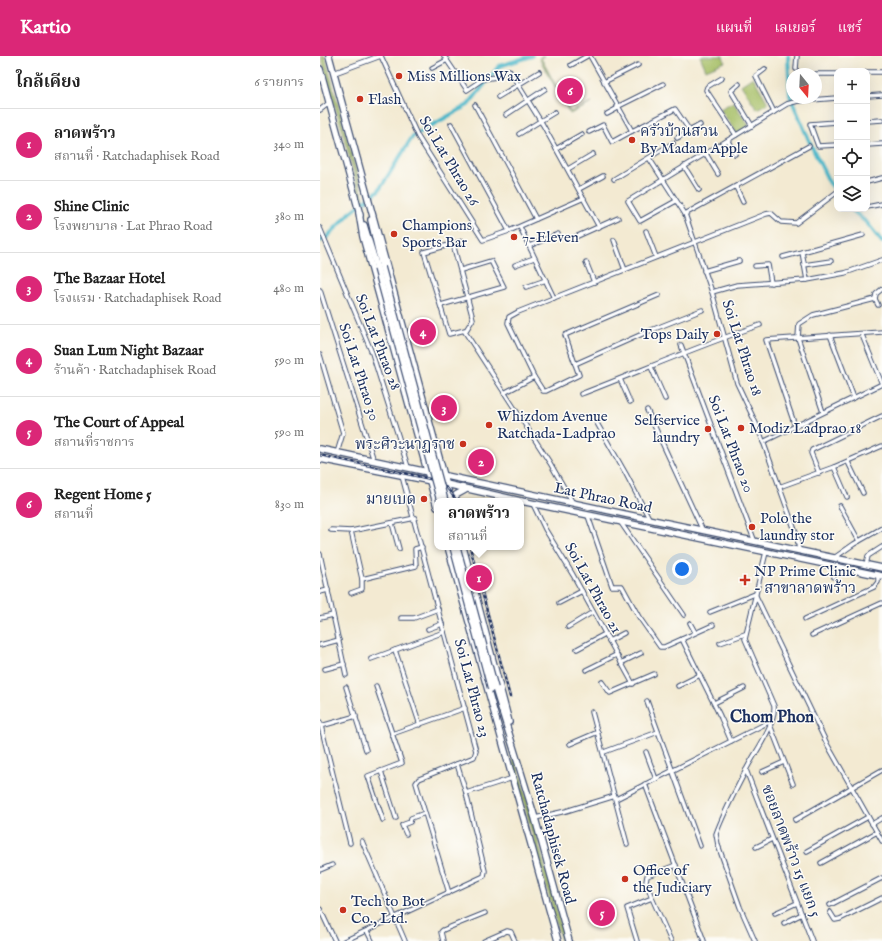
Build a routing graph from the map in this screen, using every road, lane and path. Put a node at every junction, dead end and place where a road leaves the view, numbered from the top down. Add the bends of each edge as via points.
1 (330, 56) edge
2 (381, 56) edge
3 (589, 56) edge
4 (797, 56) edge
5 (446, 58) edge
6 (571, 65) dead end
7 (638, 65) dead end
8 (432, 68) dead end
9 (796, 68) edge
10 (320, 69) edge
11 (765, 69) dead end
12 (540, 72) dead end
13 (870, 72) edge
14 (882, 72) edge
15 (334, 73) junction
16 (822, 74) edge
17 (834, 74) edge
18 (722, 78) dead end
19 (322, 82) edge
20 (604, 82) junction
21 (662, 84) dead end
22 (739, 84) dead end
23 (518, 85) junction
24 (546, 89) dead end
25 (882, 95) edge
26 (870, 96) edge
27 (498, 98) dead end
28 (822, 98) edge
29 (834, 98) edge
30 (528, 100) junction
31 (329, 103) junction
32 (788, 104) edge
33 (475, 105) dead end
34 (618, 107) junction
35 (320, 110) edge
36 (555, 112) dead end
37 (774, 112) junction
38 (607, 114) dead end
39 (506, 115) dead end
40 (882, 120) edge
41 (540, 121) junction
42 (870, 121) edge
43 (834, 122) edge
44 (451, 124) dead end
45 (700, 125) dead end
46 (752, 126) junction
47 (632, 131) junction
48 (589, 132) dead end
49 (690, 132) junction
50 (519, 134) dead end
51 (582, 134) dead end
52 (736, 135) junction
53 (677, 138) dead end
54 (728, 141) junction
55 (673, 143) dead end
56 (870, 144) edge
57 (882, 144) edge
58 (809, 146) dead end
59 (834, 146) edge
60 (556, 149) junction
61 (593, 154) dead end
62 (706, 154) junction
63 (735, 154) dead end
64 (649, 158) junction
65 (684, 166) junction
66 (568, 169) junction
67 (718, 174) dead end
68 (603, 176) dead end
69 (882, 178) edge
70 (614, 179) dead end
71 (663, 179) junction
72 (870, 181) edge
73 (736, 187) junction
74 (579, 189) junction
75 (699, 190) dead end
76 (834, 194) edge
77 (584, 198) junction
78 (676, 201) junction
79 (743, 202) dead end
80 (882, 204) edge
81 (870, 207) edge
82 (370, 208) junction
83 (359, 211) junction
84 (684, 214) junction
85 (618, 218) dead end
86 (536, 219) junction
87 (520, 226) junction
88 (599, 227) junction
89 (320, 228) edge
90 (508, 231) junction
91 (646, 231) dead end
92 (558, 234) dead end
93 (863, 235) dead end
94 (571, 239) dead end
95 (614, 240) dead end
96 (464, 241) dead end
97 (694, 242) junction
98 (453, 244) junction
99 (529, 246) junction
100 (802, 252) junction
101 (783, 256) dead end
102 (656, 257) junction
103 (534, 258) junction
104 (882, 260) edge
105 (739, 261) dead end
106 (831, 261) dead end
107 (586, 262) dead end
108 (515, 265) dead end
109 (755, 266) dead end
110 (804, 266) junction
111 (379, 268) junction
112 (461, 270) junction
113 (625, 270) junction
114 (704, 271) junction
115 (546, 280) junction
116 (807, 280) junction
117 (594, 282) junction
118 (771, 283) junction
119 (526, 287) dead end
120 (882, 288) edge
121 (320, 290) edge
122 (712, 292) junction
123 (659, 295) dead end
124 (468, 298) junction
125 (554, 298) junction
126 (874, 299) junction
127 (878, 304) dead end
128 (441, 305) junction
129 (702, 310) dead end
130 (760, 325) dead end
131 (465, 330) junction
132 (882, 332) edge
133 (830, 335) junction
134 (862, 335) junction
135 (723, 337) junction
136 (798, 338) junction
137 (681, 345) dead end
138 (684, 354) junction
139 (320, 355) edge
140 (412, 359) junction
141 (398, 362) junction
142 (575, 364) junction
143 (652, 367) junction
144 (534, 377) junction
145 (620, 379) junction
146 (882, 384) edge
147 (504, 393) junction
148 (581, 394) dead end
149 (423, 398) junction
150 (854, 398) junction
151 (665, 399) dead end
152 (409, 402) junction
153 (630, 402) dead end
154 (647, 410) dead end
155 (823, 412) junction
156 (882, 416) edge
157 (594, 418) dead end
158 (795, 426) junction
159 (763, 442) junction
160 (882, 446) edge
161 (320, 449) edge
162 (337, 453) junction
163 (320, 459) edge
164 (374, 460) junction
165 (848, 462) junction
166 (408, 467) junction
167 (834, 467) junction
168 (428, 471) junction
169 (820, 473) junction
170 (402, 476) junction
171 (445, 476) junction
172 (430, 480) junction
173 (447, 484) junction
174 (779, 487) junction
175 (467, 490) junction
176 (863, 493) dead end
177 (847, 496) dead end
178 (435, 498) edge
179 (439, 498) edge
180 (444, 498) edge
181 (452, 498) edge
182 (455, 498) edge
183 (506, 498) edge
184 (524, 502) edge
185 (533, 504) junction
186 (573, 504) junction
187 (840, 506) dead end
188 (588, 516) junction
189 (414, 518) junction
190 (650, 521) junction
191 (392, 523) junction
192 (621, 523) junction
193 (882, 528) edge
194 (331, 530) dead end
195 (351, 531) junction
196 (703, 532) junction
197 (859, 541) junction
198 (755, 543) junction
199 (768, 545) junction
200 (422, 547) junction
201 (882, 547) edge
202 (398, 548) dead end
203 (449, 550) edge
204 (453, 550) edge
205 (459, 550) edge
206 (464, 550) edge
207 (753, 550) junction
208 (799, 551) junction
209 (766, 552) junction
210 (320, 554) edge
211 (834, 558) junction
212 (321, 565) edge
213 (467, 565) junction
214 (866, 565) junction
215 (453, 566) junction
216 (836, 566) junction
217 (882, 568) edge
218 (880, 576) edge
219 (834, 577) dead end
220 (362, 579) junction
221 (328, 590) junction
222 (582, 591) junction
223 (320, 592) edge
224 (352, 593) dead end
225 (755, 594) junction
226 (476, 595) junction
227 (463, 600) junction
228 (559, 603) dead end
229 (882, 603) edge
230 (438, 609) junction
231 (593, 612) junction
232 (710, 612) dead end
233 (333, 615) junction
234 (684, 615) dead end
235 (320, 618) edge
236 (401, 618) dead end
237 (805, 619) dead end
238 (690, 623) dead end
239 (442, 624) junction
240 (713, 625) dead end
241 (568, 627) dead end
242 (428, 629) dead end
243 (444, 632) junction
244 (696, 632) junction
245 (624, 633) dead end
246 (605, 634) junction
247 (745, 634) junction
248 (812, 635) dead end
249 (682, 639) junction
250 (339, 640) junction
251 (609, 641) junction
252 (720, 643) dead end
253 (320, 645) edge
254 (577, 649) dead end
255 (395, 650) junction
256 (641, 653) dead end
257 (616, 655) junction
258 (372, 659) dead end
259 (621, 663) junction
260 (344, 664) junction
261 (325, 669) dead end
262 (586, 670) dead end
263 (654, 674) dead end
264 (346, 675) dead end
265 (700, 675) junction
266 (602, 682) dead end
267 (633, 684) junction
268 (376, 686) dead end
269 (678, 686) dead end
270 (346, 688) dead end
271 (493, 688) junction
272 (744, 688) dead end
273 (647, 701) dead end
274 (714, 703) junction
275 (465, 708) junction
276 (592, 712) dead end
277 (356, 716) junction
278 (771, 723) junction
279 (320, 724) edge
280 (420, 725) junction
281 (598, 732) junction
282 (658, 732) junction
283 (392, 734) junction
284 (731, 741) junction
285 (513, 742) junction
286 (570, 744) dead end
287 (504, 745) junction
288 (366, 750) dead end
289 (604, 752) junction
290 (646, 752) dead end
291 (784, 762) junction
292 (457, 764) junction
293 (672, 770) junction
294 (746, 770) junction
295 (882, 770) edge
296 (381, 771) junction
297 (762, 772) dead end
298 (513, 778) junction
299 (656, 779) junction
300 (644, 784) junction
301 (793, 784) dead end
302 (851, 788) junction
303 (466, 793) junction
304 (616, 797) junction
305 (425, 813) junction
306 (868, 817) junction
307 (396, 818) dead end
308 (535, 818) junction
309 (882, 818) edge
310 (383, 820) dead end
311 (795, 820) dead end
312 (872, 824) junction
313 (877, 832) junction
314 (406, 834) dead end
315 (772, 839) junction
316 (362, 841) dead end
317 (882, 841) edge
318 (350, 843) dead end
319 (627, 844) dead end
320 (700, 846) dead end
321 (756, 847) dead end
322 (806, 851) dead end
323 (821, 863) dead end
324 (332, 865) dead end
325 (676, 865) junction
326 (320, 870) edge
327 (882, 878) edge
328 (449, 894) junction
329 (652, 898) junction
330 (882, 898) edge
331 (797, 903) junction
332 (830, 905) dead end
333 (320, 909) edge
334 (830, 912) dead end
335 (485, 913) dead end
336 (774, 913) dead end
337 (802, 914) junction
338 (394, 918) junction
339 (784, 923) dead end
340 (367, 931) junction
341 (335, 941) edge
342 (344, 941) edge
343 (372, 941) edge
344 (405, 941) edge
345 (443, 941) edge
346 (484, 941) edge
347 (514, 941) edge
348 (558, 941) edge
349 (569, 941) edge
350 (637, 941) edge
351 (671, 941) edge
352 (704, 941) edge
353 (755, 941) edge
354 (812, 941) edge

1 - 15 main road
2 - 15 street
2 - 90 street, Soi Lat Phrao 26 via 415,132 483,240
3 - 6 street
3 - 20 street
4 - 9 street
5 - 8 street
5 - 23 street via 467,90 487,78 508,70
7 - 20 street
10 - 19 main road
11 - 37 street via 756,76
12 - 23 street
13 - 14 street
15 - 82 main road
16 - 17 street
18 - 52 street via 706,90
19 - 31 main road
20 - 34 street
21 - 34 street
22 - 46 street via 731,91
23 - 27 street
23 - 30 street
24 - 30 street
25 - 26 street
28 - 29 street
30 - 39 street
30 - 41 street
31 - 35 street
31 - 83 main road
32 - 37 street
33 - 86 street
34 - 38 street
34 - 47 street
36 - 41 street
37 - 46 street
40 - 42 street
41 - 50 street
41 - 60 street
43 - 59 street via 811,123 818,146
44 - 90 street
45 - 49 street
46 - 52 street
47 - 48 street via 612,142 603,125
47 - 49 street via 675,109
49 - 53 street
51 - 60 street
52 - 54 street
54 - 62 street
54 - 63 street
55 - 64 street
56 - 57 street
58 - 73 street
60 - 66 street
61 - 66 street
62 - 65 street
62 - 67 street
64 - 70 street
64 - 71 street, Soi Lat Phrao 18
65 - 71 street
65 - 75 street
66 - 74 street
68 - 74 street
69 - 72 street
71 - 78 street, Soi Lat Phrao 18
71 - 78 street via 628,200 633,211 640,221
73 - 79 street
73 - 84 street
74 - 77 street
76 - 97 street via 796,223 781,222 770,213
77 - 86 street, Soi Lat Phrao 26
77 - 88 street
78 - 84 street, Soi Lat Phrao 18
80 - 81 street
82 - 111 main road
82 - 140 main road via 381,239
83 - 111 main road
83 - 141 main road via 363,237
84 - 97 street, Soi Lat Phrao 18
85 - 88 street
86 - 87 street, Soi Lat Phrao 26
87 - 90 street, Soi Lat Phrao 26
87 - 99 street
88 - 94 street
89 - 166 street, Soi Lat Phrao 28 via 372,353
91 - 102 street
92 - 99 street
93 - 100 street
95 - 113 street
96 - 98 street
97 - 102 street
97 - 114 street, Soi Lat Phrao 18
98 - 112 street
98 - 128 street via 424,252
99 - 103 street
100 - 101 street
100 - 110 street
102 - 113 street
103 - 108 street
103 - 115 street
104 - 116 street via 845,273
105 - 114 street
106 - 110 street
107 - 117 street
109 - 118 street via 768,265
110 - 116 street
111 - 179 main road, bridge
111 - 180 main road, bridge
112 - 124 street
112 - 124 street via 491,261 504,287
113 - 117 street
114 - 122 street, Soi Lat Phrao 18
115 - 119 street
115 - 125 street
116 - 118 street
117 - 125 street
118 - 122 street via 737,285
120 - 126 street
121 - 164 street, Soi Lat Phrao 30
122 - 135 street, Soi Lat Phrao 18
123 - 142 street via 565,335
124 - 128 street
124 - 131 street via 473,321
125 - 144 street via 518,312 508,320
126 - 127 street
126 - 136 street via 810,316 799,324
128 - 131 street via 449,334
129 - 142 street via 649,330
130 - 135 street
131 - 147 street
132 - 134 street
133 - 134 street
133 - 136 street
133 - 150 street
134 - 146 street
135 - 138 street
135 - 159 street, Soi Lat Phrao 18 via 737,383
136 - 155 street
136 - 158 street via 766,340
137 - 138 street, Soi Lat Phrao 20
138 - 143 street
138 - 198 street, Soi Lat Phrao 20
139 - 162 street via 343,433
140 - 141 main road via 410,364 405,366
140 - 149 main road
141 - 152 main road
142 - 144 street via 578,376 546,391 543,391
143 - 145 street
143 - 151 street
144 - 147 street
145 - 148 street
145 - 153 street
146 - 150 street
147 - 186 street via 550,463
149 - 152 main road via 415,405
149 - 171 main road
150 - 155 street
152 - 168 main road
154 - 196 street
155 - 158 street
156 - 169 street via 812,450
157 - 190 street
158 - 159 street
159 - 174 street, Soi Lat Phrao 18
160 - 165 street
161 - 162 main road, Lat Phrao Road
162 - 164 main road, Lat Phrao Road
163 - 170 main road, Lat Phrao Road
164 - 166 main road, Lat Phrao Road
165 - 167 street
165 - 176 street
166 - 168 main road, Lat Phrao Road
167 - 169 street
167 - 177 street
168 - 171 main road, Lat Phrao Road
168 - 172 main road
169 - 174 street
170 - 172 main road, Lat Phrao Road
170 - 189 street, Soi Lat Phrao 23
171 - 173 main road
171 - 186 main road, Lat Phrao Road
172 - 173 main road, Lat Phrao Road
172 - 178 main road
173 - 175 main road, Lat Phrao Road
173 - 181 main road
174 - 208 street, Soi Lat Phrao 18 via 797,536
175 - 182 main road via 460,492
175 - 183 main road, Lat Phrao Road
184 - 185 main road, Lat Phrao Road
185 - 188 main road, Lat Phrao Road
185 - 222 street, Soi Lat Phrao 21
186 - 190 main road, Lat Phrao Road
187 - 197 street
188 - 192 main road, Lat Phrao Road
188 - 249 street via 612,586 622,586 638,617 660,647
189 - 191 street
189 - 200 street, Soi Lat Phrao 23
190 - 196 main road, Lat Phrao Road
191 - 195 street
191 - 202 street
192 - 207 main road, Lat Phrao Road
192 - 234 street
193 - 197 street
194 - 195 street
195 - 220 street
196 - 198 main road, Lat Phrao Road
197 - 211 street
198 - 199 main road, Lat Phrao Road
198 - 207 main road
199 - 208 main road, Lat Phrao Road
199 - 209 main road
200 - 220 street via 415,549 416,566
200 - 230 street, Soi Lat Phrao 23
201 - 214 street via 868,556
203 - 215 main road, Ratchadaphisek Road
204 - 271 main road, Ratchadaphisek Road, bridge
205 - 271 main road, Ratchadaphisek Road, bridge
206 - 213 main road, Ratchadaphisek Road
207 - 209 main road, Lat Phrao Road
208 - 211 main road, Lat Phrao Road
209 - 216 main road, Lat Phrao Road
209 - 225 street
210 - 212 street
211 - 214 main road, Lat Phrao Road
212 - 221 street
213 - 215 main road via 462,559 456,561
213 - 226 main road, Ratchadaphisek Road
214 - 217 main road, Lat Phrao Road
215 - 227 main road, Ratchadaphisek Road
216 - 218 main road, Lat Phrao Road
216 - 219 street
218 - 237 street via 874,587
220 - 224 street via 362,589
221 - 223 street
221 - 233 street
222 - 228 street
222 - 231 street, Soi Lat Phrao 21
225 - 232 street
225 - 247 street
225 - 302 street
226 - 227 main road via 472,592 466,593
226 - 285 main road, Ratchadaphisek Road
227 - 287 main road, Ratchadaphisek Road
229 - 248 street
230 - 236 street via 414,618
230 - 239 street, Soi Lat Phrao 23
231 - 241 street
231 - 246 street, Soi Lat Phrao 21
233 - 235 street
233 - 250 street
238 - 244 street
239 - 242 street
239 - 243 street, Soi Lat Phrao 23
240 - 244 street
243 - 255 street
243 - 275 street, Soi Lat Phrao 23
244 - 249 street
245 - 251 street
246 - 251 street, Soi Lat Phrao 21
246 - 254 street
247 - 252 street
247 - 278 street via 745,641 774,706
249 - 265 street
250 - 253 street
250 - 260 street
251 - 257 street, Soi Lat Phrao 21
255 - 258 street
255 - 280 street
256 - 259 street
257 - 259 street, Soi Lat Phrao 21
257 - 262 street
259 - 267 street, Soi Lat Phrao 21
260 - 261 street
260 - 264 street
263 - 267 street
265 - 269 street
265 - 274 street
266 - 267 street via 610,693
268 - 283 street
270 - 277 street
271 - 285 main road, Ratchadaphisek Road
271 - 287 main road, Ratchadaphisek Road
272 - 274 street
273 - 282 street
274 - 284 street
275 - 280 street
275 - 292 street, Soi Lat Phrao 23 via 476,751 474,756
276 - 281 street
277 - 279 street
277 - 288 street
278 - 284 street
278 - 291 street
278 - 294 street
279 - 318 street
280 - 283 street
281 - 286 street
281 - 289 street
282 - 289 street
282 - 293 street
283 - 296 street via 402,763
284 - 293 street
285 - 308 main road, Ratchadaphisek Road
287 - 298 main road, Ratchadaphisek Road
289 - 304 street
290 - 299 street
291 - 297 street
291 - 301 street
292 - 303 street
292 - 305 street, Soi Lat Phrao 23 via 416,783
293 - 299 street
293 - 320 street
294 - 315 street, ซอยลาดพร้าว 15 แยก 5
294 - 353 street via 716,834 740,907
295 - 302 street
296 - 307 street
296 - 310 street via 368,776
298 - 303 street
298 - 348 main road, Ratchadaphisek Road
299 - 300 street
300 - 304 street
300 - 325 street
302 - 306 street
302 - 311 street
303 - 328 street via 485,874
304 - 308 street
304 - 319 street
305 - 314 street via 411,818 410,822 402,825
305 - 328 street, Soi Lat Phrao 23
306 - 312 street
306 - 322 street
308 - 349 main road, Ratchadaphisek Road
309 - 312 street
312 - 313 street
313 - 317 street
313 - 323 street
315 - 321 street
315 - 331 street, ซอยลาดพร้าว 15 แยก 5
316 - 338 street
324 - 326 street
325 - 329 street via 647,876 646,882
325 - 352 street
327 - 332 street
328 - 338 street
329 - 350 street via 627,908
329 - 351 street
330 - 334 street via 840,919 835,920
331 - 336 street
331 - 337 street, ซอยลาดพร้าว 15 แยก 5
333 - 341 street
335 - 345 street via 440,932
337 - 339 street
337 - 354 street, ซอยลาดพร้าว 15 แยก 5
338 - 340 street
338 - 344 street
340 - 342 street
340 - 343 street
346 - 347 street via 509,931

